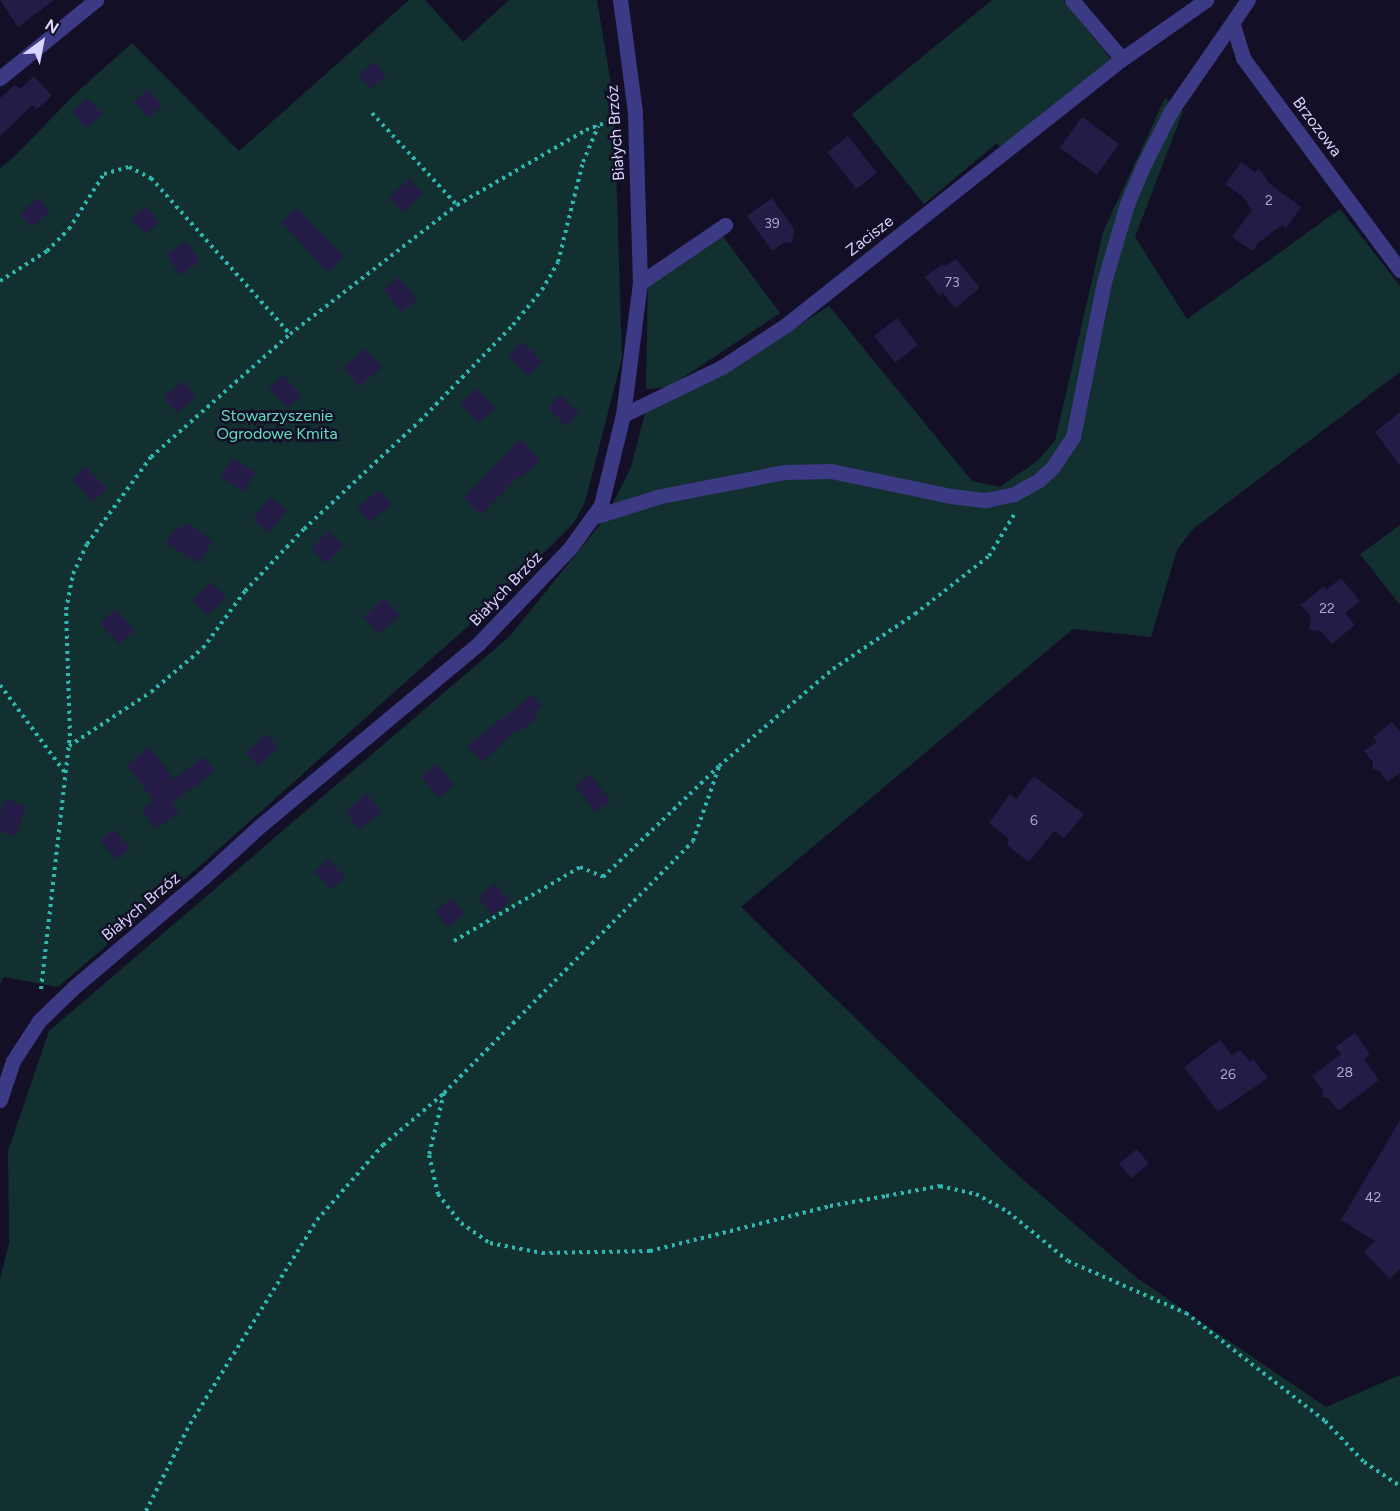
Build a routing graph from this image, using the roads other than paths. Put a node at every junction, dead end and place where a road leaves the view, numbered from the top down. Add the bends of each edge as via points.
1 (96, 0) edge
2 (620, 0) edge
3 (1072, 0) edge
4 (1206, 0) edge
5 (1248, 0) edge
6 (1233, 25) junction
7 (1122, 59) junction
8 (0, 78) edge
9 (725, 225) dead end
10 (1400, 270) edge
11 (640, 282) junction
12 (624, 415) junction
13 (592, 518) junction
14 (0, 1100) edge

1 - 8 street
2 - 11 street, Białych Brzóz via 635,112
3 - 7 street
4 - 7 street, Zacisze
5 - 6 street
6 - 10 street, Brzozowa via 1243,58
6 - 13 street via 1171,111 1144,164 1127,204 1104,282 1073,437 1052,468 1027,488 1001,498 969,499 831,471 785,472 661,495
7 - 12 street, Zacisze via 786,325 722,367
9 - 11 street
11 - 12 street, Białych Brzóz
12 - 13 street, Białych Brzóz via 601,505
13 - 14 street, Białych Brzóz via 570,548 478,644 72,988 39,1021 13,1061

